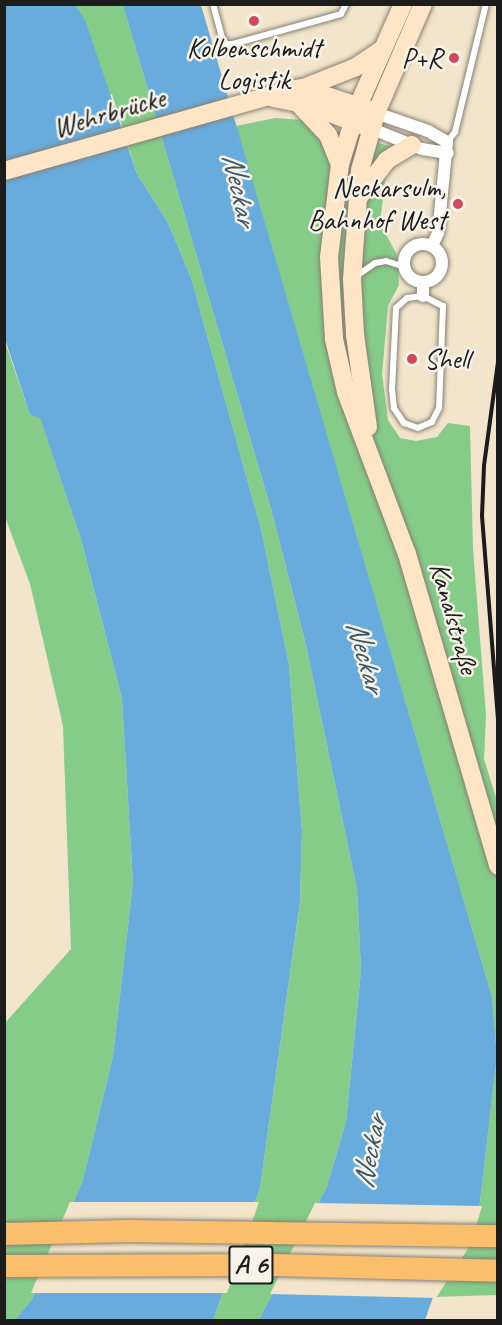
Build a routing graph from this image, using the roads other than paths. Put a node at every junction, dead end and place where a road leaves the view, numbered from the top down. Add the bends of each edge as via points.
1 (213, 4) edge
2 (346, 4) edge
3 (403, 4) edge
4 (423, 4) edge
5 (486, 4) edge
6 (381, 50) junction
7 (300, 95) junction
8 (355, 113) junction
9 (373, 121) junction
10 (412, 145) junction
11 (448, 148) junction
12 (340, 164) junction
13 (4, 171) edge
14 (357, 201) junction
15 (432, 246) junction
16 (405, 267) junction
17 (352, 279) junction
18 (423, 282) junction
19 (423, 296) junction
20 (372, 456) junction
21 (498, 866) edge
22 (4, 1234) edge
23 (498, 1236) edge
24 (4, 1266) edge
25 (498, 1271) edge

1 - 2 lane via 222,37 226,44 233,45 341,14
3 - 6 main road, Kanalstraße
4 - 9 main road, Kanalstraße
5 - 11 lane
6 - 7 main road, Wehrbrücke
6 - 8 main road, Kanalstraße
7 - 8 main road
7 - 12 main road via 328,135
7 - 13 main road, Wehrbrücke via 263,98
8 - 9 main road
8 - 12 main road, Kanalstraße
9 - 10 street
9 - 11 street via 428,131
9 - 14 main road, Kanalstraße
10 - 11 street
10 - 14 main road via 387,160
11 - 15 street via 438,233
12 - 20 main road, Kanalstraße via 329,257 334,339 346,392
14 - 17 main road, Kanalstraße
15 - 16 street via 411,248
15 - 18 street via 441,256 441,269 434,278
16 - 17 lane via 386,261 375,263
16 - 18 street via 415,280
17 - 20 main road, Kanalstraße via 355,334
18 - 19 street
19 - 19 lane via 407,298 396,308 392,390 394,408 404,423 418,428 432,422 439,408 443,306
20 - 21 main road, Kanalstraße via 407,554
22 - 23 highway, A 6 via 128,1231
24 - 25 highway, A 6 via 238,1265

